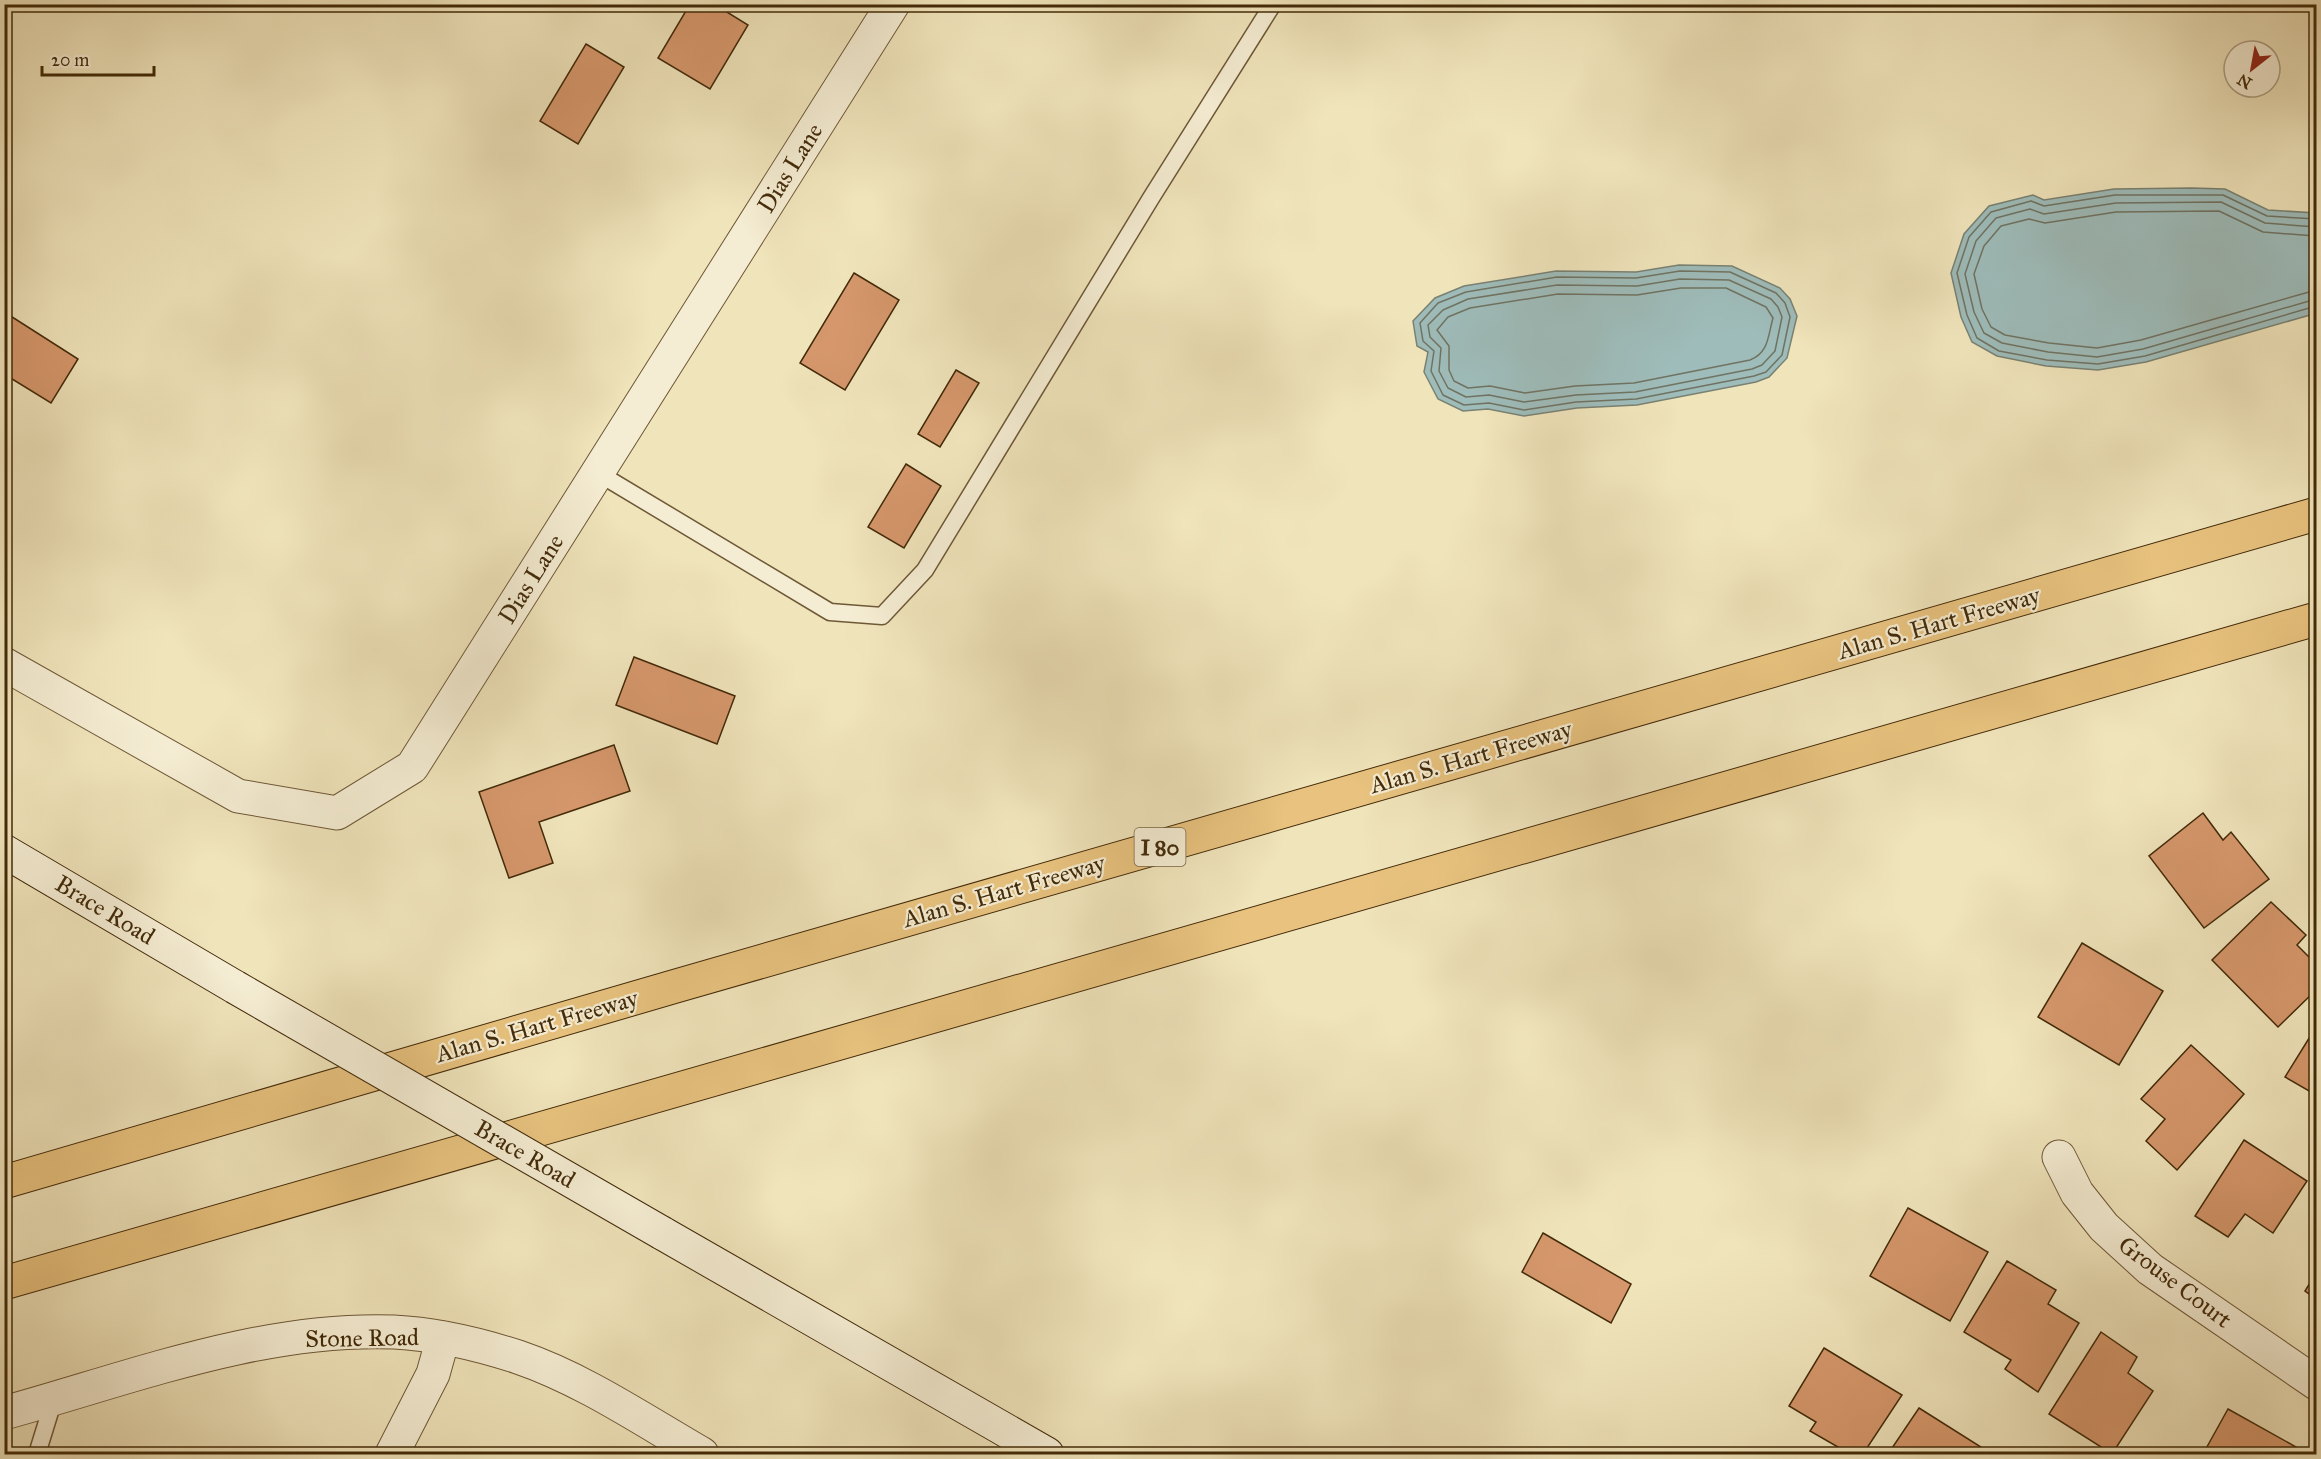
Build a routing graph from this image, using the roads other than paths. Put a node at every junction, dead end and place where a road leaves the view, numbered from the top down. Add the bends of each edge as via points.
1 (893, 4) edge
2 (1273, 4) edge
3 (598, 473) junction
4 (2316, 514) edge
5 (2316, 619) edge
6 (4, 664) edge
7 (4, 851) edge
8 (2059, 1157) dead end
9 (4, 1182) edge
10 (4, 1283) edge
11 (443, 1338) junction
12 (2316, 1383) edge
13 (54, 1399) junction
14 (4, 1413) edge
15 (37, 1455) edge
16 (392, 1455) edge
17 (702, 1455) edge
18 (1047, 1455) edge

1 - 3 street, Dias Lane
2 - 3 lane via 925,570 882,616 830,612
3 - 6 street, Dias Lane via 412,767 337,813 238,796
4 - 9 highway, Alan S. Hart Freeway / I 80
5 - 10 highway
7 - 18 street, Brace Road, bridge
8 - 12 street, Grouse Court via 2077,1193 2104,1227 2150,1269
11 - 13 street, Stone Road via 394,1332 283,1339 219,1352
11 - 16 street via 433,1374
11 - 17 street, Stone Road via 520,1358 568,1378
13 - 14 street, Stone Road
13 - 15 lane

